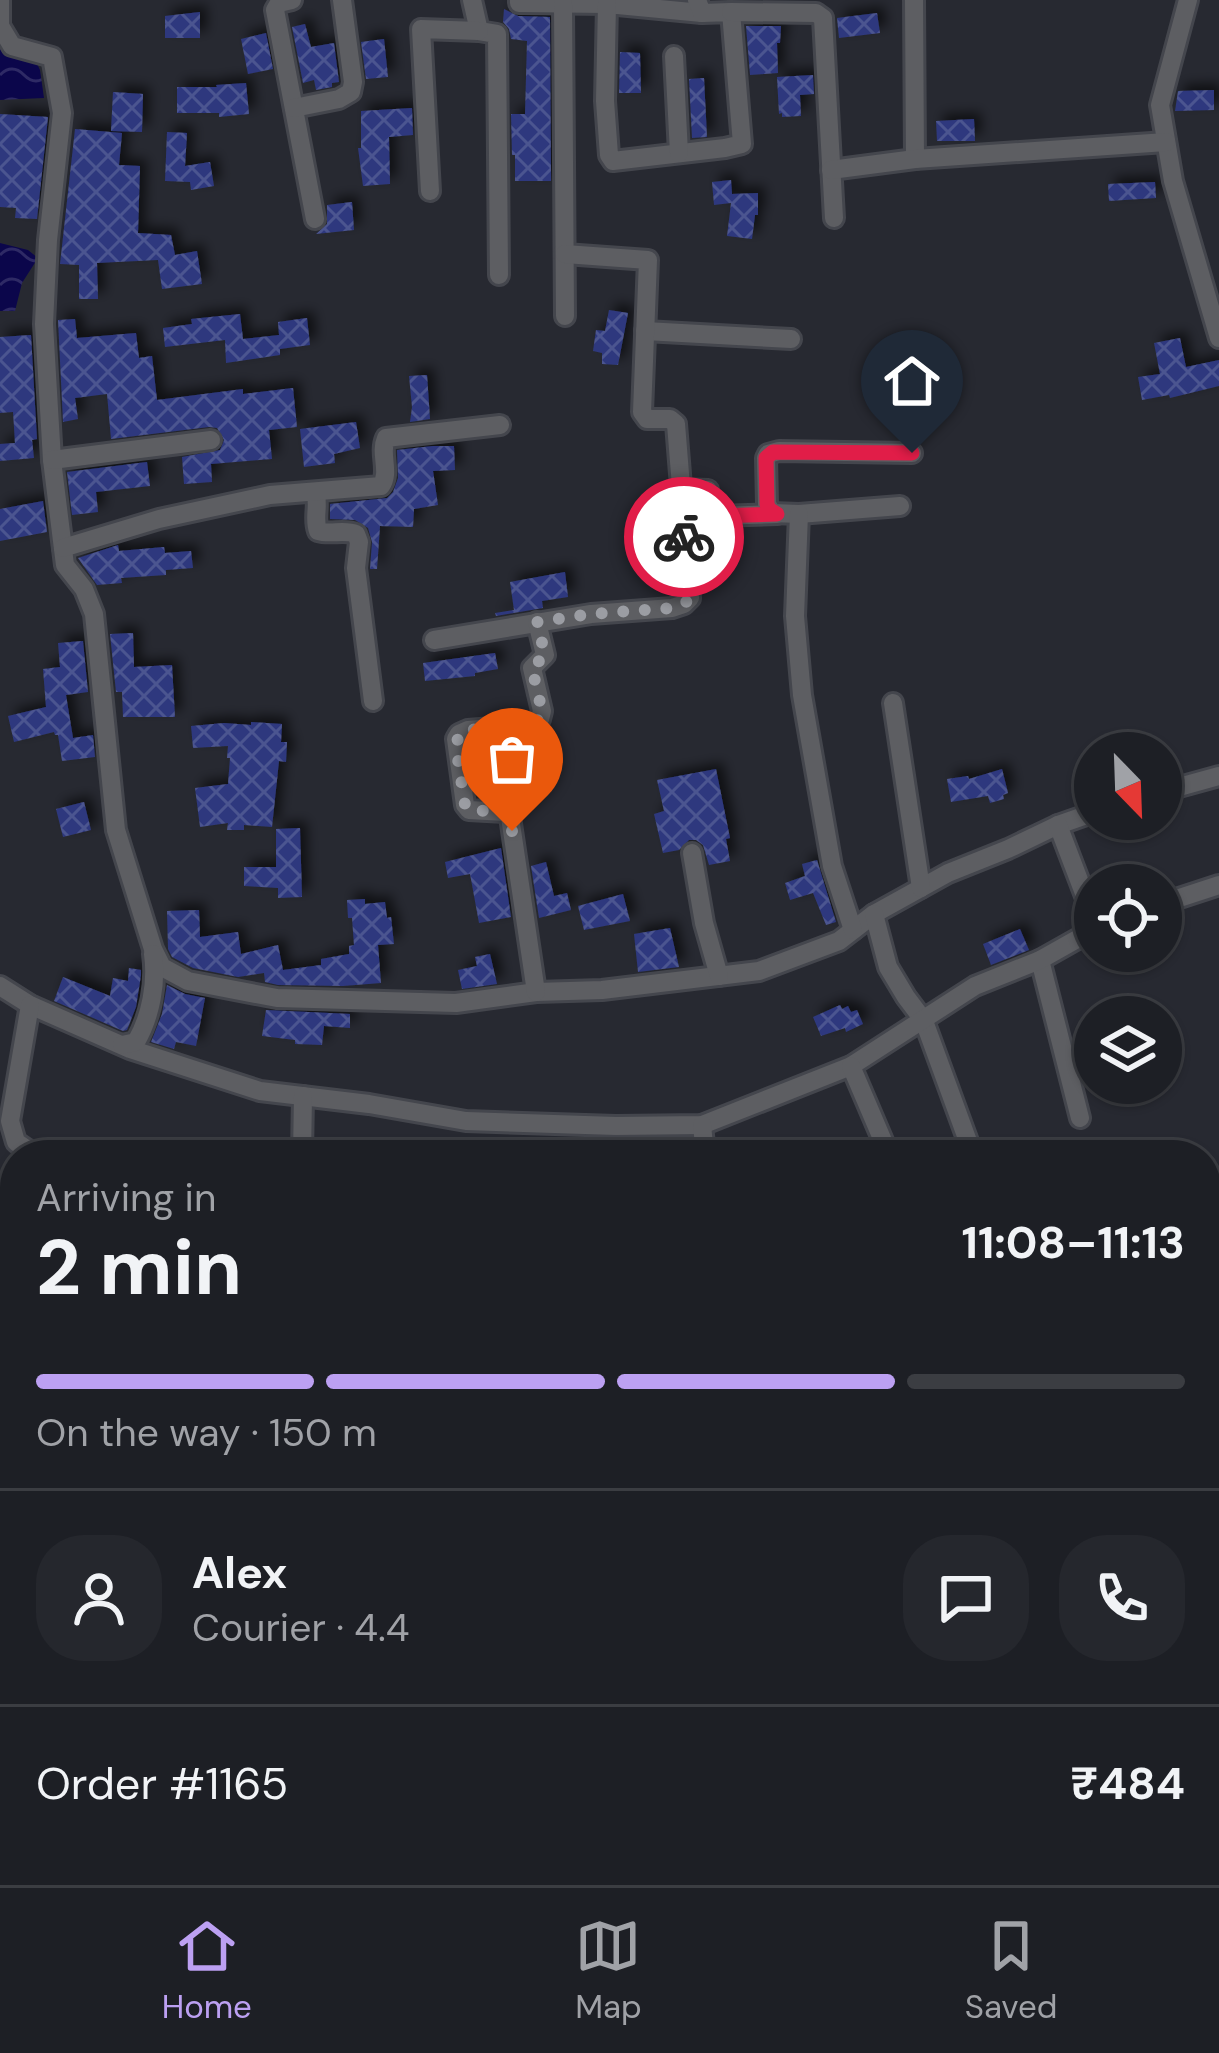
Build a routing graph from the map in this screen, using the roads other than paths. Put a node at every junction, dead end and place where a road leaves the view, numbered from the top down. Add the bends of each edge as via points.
1 (1, 0) edge
2 (292, 0) edge
3 (342, 0) edge
4 (472, 0) edge
5 (914, 0) edge
6 (1189, 0) edge
7 (513, 2) edge
8 (563, 4) junction
9 (607, 4) junction
10 (699, 6) edge
11 (730, 12) junction
12 (479, 31) junction
13 (674, 56) dead end
14 (294, 108) junction
15 (1166, 142) junction
16 (679, 153) junction
17 (915, 159) junction
18 (831, 170) junction
19 (430, 191) dead end
20 (834, 218) dead end
21 (315, 219) dead end
22 (565, 254) junction
23 (499, 275) dead end
24 (565, 316) dead end
25 (645, 331) junction
26 (1219, 338) edge
27 (791, 339) dead end
28 (500, 425) dead end
29 (211, 440) dead end
30 (912, 453) dead end
31 (52, 460) junction
32 (680, 490) junction
33 (315, 492) junction
34 (900, 506) dead end
35 (777, 514) junction
36 (799, 514) junction
37 (63, 548) junction
38 (537, 622) junction
39 (434, 640) dead end
40 (373, 701) dead end
41 (893, 703) dead end
42 (1219, 776) edge
43 (1182, 786) edge
44 (1074, 819) edge
45 (1058, 825) junction
46 (692, 853) dead end
47 (1074, 868) edge
48 (1219, 885) edge
49 (921, 888) junction
50 (1182, 897) edge
51 (874, 914) junction
52 (853, 930) junction
53 (1074, 938) edge
54 (152, 949) junction
55 (1040, 960) junction
56 (719, 976) junction
57 (0, 986) edge
58 (536, 992) junction
59 (30, 1005) junction
60 (924, 1021) junction
61 (122, 1045) junction
62 (851, 1066) junction
63 (303, 1096) junction
64 (1080, 1118) dead end
65 (702, 1125) junction
66 (15, 1140) edge
67 (302, 1140) edge
68 (704, 1140) edge
69 (883, 1140) edge
70 (968, 1140) edge

1 - 31 street via 0,26 12,46 52,57 62,113 44,324
2 - 14 street via 275,10
3 - 14 street via 351,92
4 - 12 street
5 - 17 street
6 - 15 street via 1160,105
7 - 8 street
8 - 9 street
8 - 22 street
9 - 10 street
9 - 16 street via 609,155 614,161
10 - 11 street
11 - 16 street via 742,144
11 - 18 street via 824,18
12 - 19 street via 422,29
12 - 23 street via 497,34
13 - 16 street
14 - 21 street
15 - 17 street
15 - 26 street
17 - 18 street
18 - 20 street
22 - 24 street
22 - 25 street via 648,260
25 - 27 street
25 - 32 street via 643,416 676,424
28 - 33 street via 386,438 381,486
29 - 31 street
30 - 35 street via 768,454 767,504
31 - 37 street
32 - 35 street via 708,490 717,516
32 - 38 street via 690,586 684,604
33 - 37 street via 158,518
33 - 40 street via 318,531 349,532 359,542
34 - 36 street
35 - 36 street
36 - 52 street via 802,695 832,866
37 - 54 street via 94,614 116,830
38 - 39 street
38 - 58 street via 545,655 532,668 540,719 468,730 456,740 465,805 510,818
41 - 49 street
42 - 43 street
44 - 45 street
45 - 47 street
45 - 49 street
46 - 56 street
48 - 50 street
49 - 51 street
51 - 52 street
51 - 60 street via 888,967
52 - 56 street via 759,971
53 - 55 street
54 - 58 street via 162,967 188,981 277,998 456,1003
54 - 61 street via 156,976 143,1031
55 - 60 street via 975,986
55 - 64 street
56 - 58 street
57 - 59 street
59 - 61 street
59 - 66 street via 10,1121
60 - 62 street
60 - 70 street
61 - 63 street via 260,1091
62 - 65 street
62 - 69 street
63 - 65 street via 466,1121
63 - 67 street
65 - 68 street

